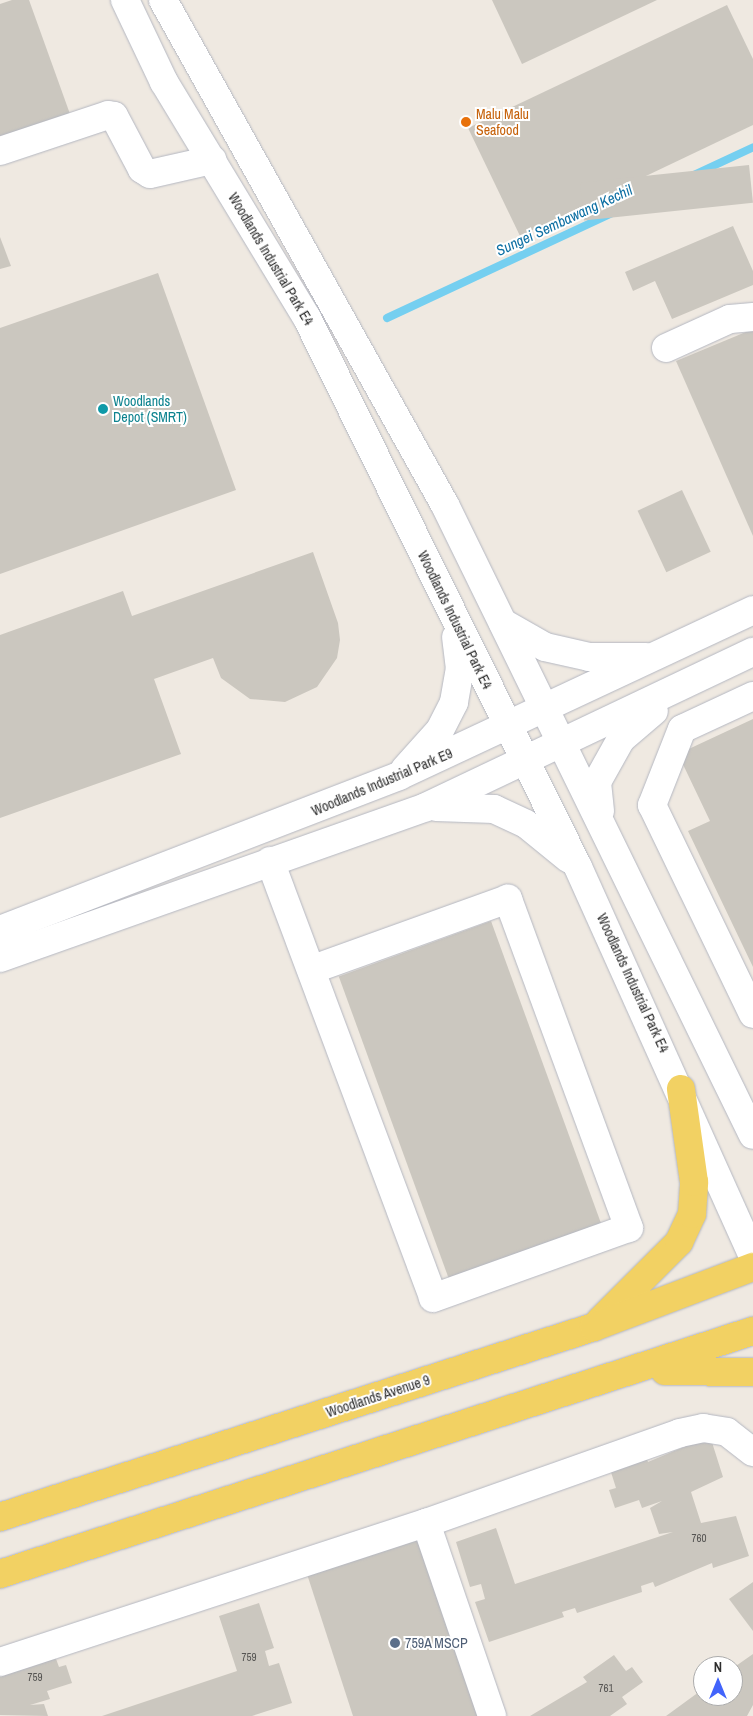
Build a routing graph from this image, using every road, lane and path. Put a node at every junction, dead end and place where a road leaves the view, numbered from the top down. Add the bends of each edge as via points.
1 (125, 0) edge
2 (163, 0) edge
3 (0, 151) edge
4 (212, 160) junction
5 (753, 317) edge
6 (666, 348) dead end
7 (753, 610) edge
8 (454, 618) junction
9 (503, 622) junction
10 (753, 652) edge
11 (651, 657) junction
12 (694, 679) junction
13 (753, 696) edge
14 (547, 710) junction
15 (507, 728) junction
16 (564, 744) junction
17 (526, 763) junction
18 (399, 776) junction
19 (426, 807) junction
20 (602, 825) junction
21 (270, 861) junction
22 (578, 867) junction
23 (130, 880) junction
24 (138, 909) junction
25 (0, 930) edge
26 (0, 958) edge
27 (311, 970) junction
28 (753, 1014) edge
29 (681, 1090) junction
30 (753, 1135) edge
31 (753, 1256) edge
32 (753, 1267) edge
33 (594, 1327) junction
34 (753, 1331) edge
35 (753, 1372) edge
36 (621, 1376) junction
37 (753, 1452) edge
38 (0, 1518) edge
39 (426, 1523) junction
40 (0, 1574) edge
41 (0, 1662) edge
42 (492, 1716) edge

1 - 4 street, Woodlands Industrial Park E4 via 164,82
2 - 9 street, Woodlands Industrial Park E4 via 445,505
3 - 4 street via 108,115 114,116 142,169 150,174
4 - 8 street, Woodlands Industrial Park E4 via 307,318
5 - 6 street via 730,319
7 - 11 street, Woodlands Industrial Park E9
8 - 15 street, Woodlands Industrial Park E4
8 - 18 street via 460,669 454,702 440,730
9 - 11 street via 545,647 589,657
9 - 14 street, Woodlands Industrial Park E4
10 - 12 street
11 - 14 street, Woodlands Industrial Park E9
12 - 16 street
12 - 20 street via 621,739 597,782
13 - 28 street via 682,729 652,805
14 - 15 street, Woodlands Industrial Park E9
14 - 16 street, Woodlands Industrial Park E4
15 - 17 street, Woodlands Industrial Park E4
15 - 18 street, Woodlands Industrial Park E9
16 - 17 street
16 - 20 street, Woodlands Industrial Park E4
17 - 19 street
17 - 22 street, Woodlands Industrial Park E4
18 - 23 street, Woodlands Industrial Park E9
19 - 21 street
19 - 22 street via 494,809 526,824
20 - 30 street, Woodlands Industrial Park E4
21 - 24 street
21 - 27 street
22 - 29 street, Woodlands Industrial Park E4
23 - 24 street
23 - 25 street, Woodlands Industrial Park E9
24 - 26 street
27 - 27 street via 433,1298 629,1228 508,899
29 - 31 street, Woodlands Industrial Park E4
29 - 33 main road via 694,1182 692,1214 679,1242
32 - 33 main road, Woodlands Avenue 9
33 - 38 main road, Woodlands Avenue 9
34 - 36 main road
35 - 36 main road via 696,1368
36 - 40 main road
37 - 39 street via 727,1432 703,1428
39 - 41 street
39 - 42 street

